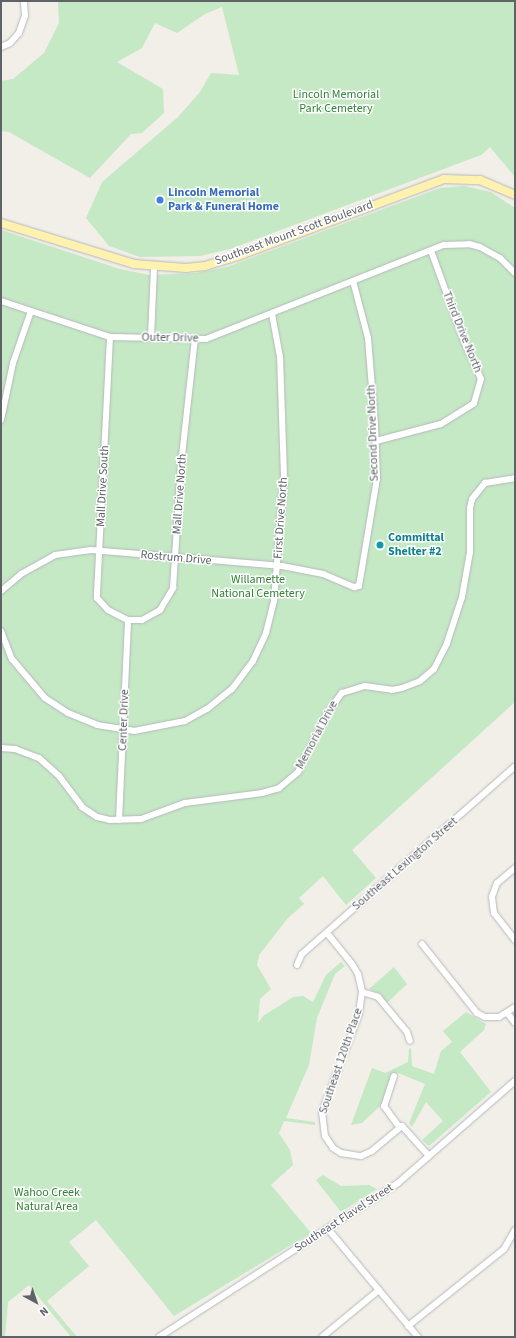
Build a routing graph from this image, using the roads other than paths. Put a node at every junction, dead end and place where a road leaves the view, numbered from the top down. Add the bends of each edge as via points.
1 (24, 1) edge
2 (1, 47) edge
3 (515, 195) edge
4 (1, 223) edge
5 (431, 250) junction
6 (154, 267) junction
7 (515, 273) edge
8 (353, 281) junction
9 (1, 301) edge
10 (31, 311) junction
11 (272, 314) junction
12 (110, 337) junction
13 (151, 338) junction
14 (195, 339) junction
15 (1, 420) edge
16 (376, 441) junction
17 (515, 478) edge
18 (99, 551) junction
19 (175, 558) junction
20 (278, 567) junction
21 (359, 586) joint
22 (1, 591) edge
23 (128, 620) junction
24 (1, 631) edge
25 (124, 729) junction
26 (1, 748) edge
27 (515, 766) edge
28 (119, 820) junction
29 (515, 868) edge
30 (327, 933) junction
31 (515, 940) edge
32 (422, 944) dead end
33 (297, 965) dead end
34 (362, 992) junction
35 (515, 1007) edge
36 (508, 1014) junction
37 (515, 1023) edge
38 (410, 1041) dead end
39 (394, 1076) dead end
40 (515, 1081) edge
41 (399, 1126) junction
42 (429, 1156) junction
43 (328, 1229) junction
44 (515, 1230) edge
45 (379, 1290) junction
46 (408, 1326) junction
47 (159, 1337) edge
48 (322, 1337) edge
49 (418, 1337) edge

1 - 2 street via 25,16 18,33 10,43
3 - 6 main road, Southeast Mount Scott Boulevard via 480,180 444,179 223,261 196,268
4 - 6 main road, Southeast Mount Scott Boulevard via 125,262
5 - 7 street, Outer Drive via 458,244 480,247 500,258
5 - 8 street, Outer Drive
5 - 16 street, Third Drive North via 481,379 474,403 441,424
6 - 13 street
8 - 11 street, Outer Drive
8 - 16 street, Second Drive North via 368,338
9 - 10 street, Outer Drive
10 - 12 street, Outer Drive
10 - 15 street via 13,362
11 - 14 street, Outer Drive via 216,336
11 - 20 street, First Drive North via 280,357 284,476
12 - 13 street, Outer Drive
12 - 18 street, Mall Drive South
13 - 14 street, Outer Drive
14 - 19 street, Mall Drive North via 181,465
16 - 21 street, Second Drive North via 377,479
17 - 28 street, Memorial Drive via 485,484 472,499 470,552 462,597 448,643 428,675 402,688 392,690 357,686 342,693 328,712 298,772 279,788 262,793 185,803 141,819
18 - 19 street, Rostrum Drive
18 - 22 street, Rostrum Drive via 55,555 21,574
18 - 23 street, Mall Drive South via 97,598 108,610
19 - 20 street, Rostrum Drive
19 - 23 street, Mall Drive North via 173,588 160,610 142,620
20 - 21 street, Rostrum Drive via 323,574 354,587
20 - 25 street, First Drive North via 266,633 253,661 232,689 208,710 185,721 134,730
23 - 25 street, Center Drive
24 - 25 street, First Drive North via 12,659 45,698 68,713 97,725
25 - 28 street, Center Drive
26 - 28 street, Memorial Drive via 15,749 39,758 59,776 82,807 97,816
27 - 30 street, Southeast Lexington Street
29 - 31 street via 497,883 492,897 496,916
30 - 33 street, Southeast Lexington Street via 302,954
30 - 34 street, Southeast 120th Place via 355,969
32 - 36 street via 477,1013 492,1018
34 - 38 street via 378,997 407,1032
34 - 41 street, Southeast 120th Place via 359,1014 322,1112 322,1130 333,1148 348,1155 360,1156 372,1151
35 - 36 street
36 - 37 street
39 - 41 street via 384,1106
40 - 42 street, Southeast Flavel Street
41 - 42 street via 405,1128
42 - 43 street, Southeast Flavel Street via 398,1183
43 - 45 street
43 - 47 street, Southeast Flavel Street
44 - 46 street via 504,1249
45 - 46 street
45 - 48 street
46 - 49 street

